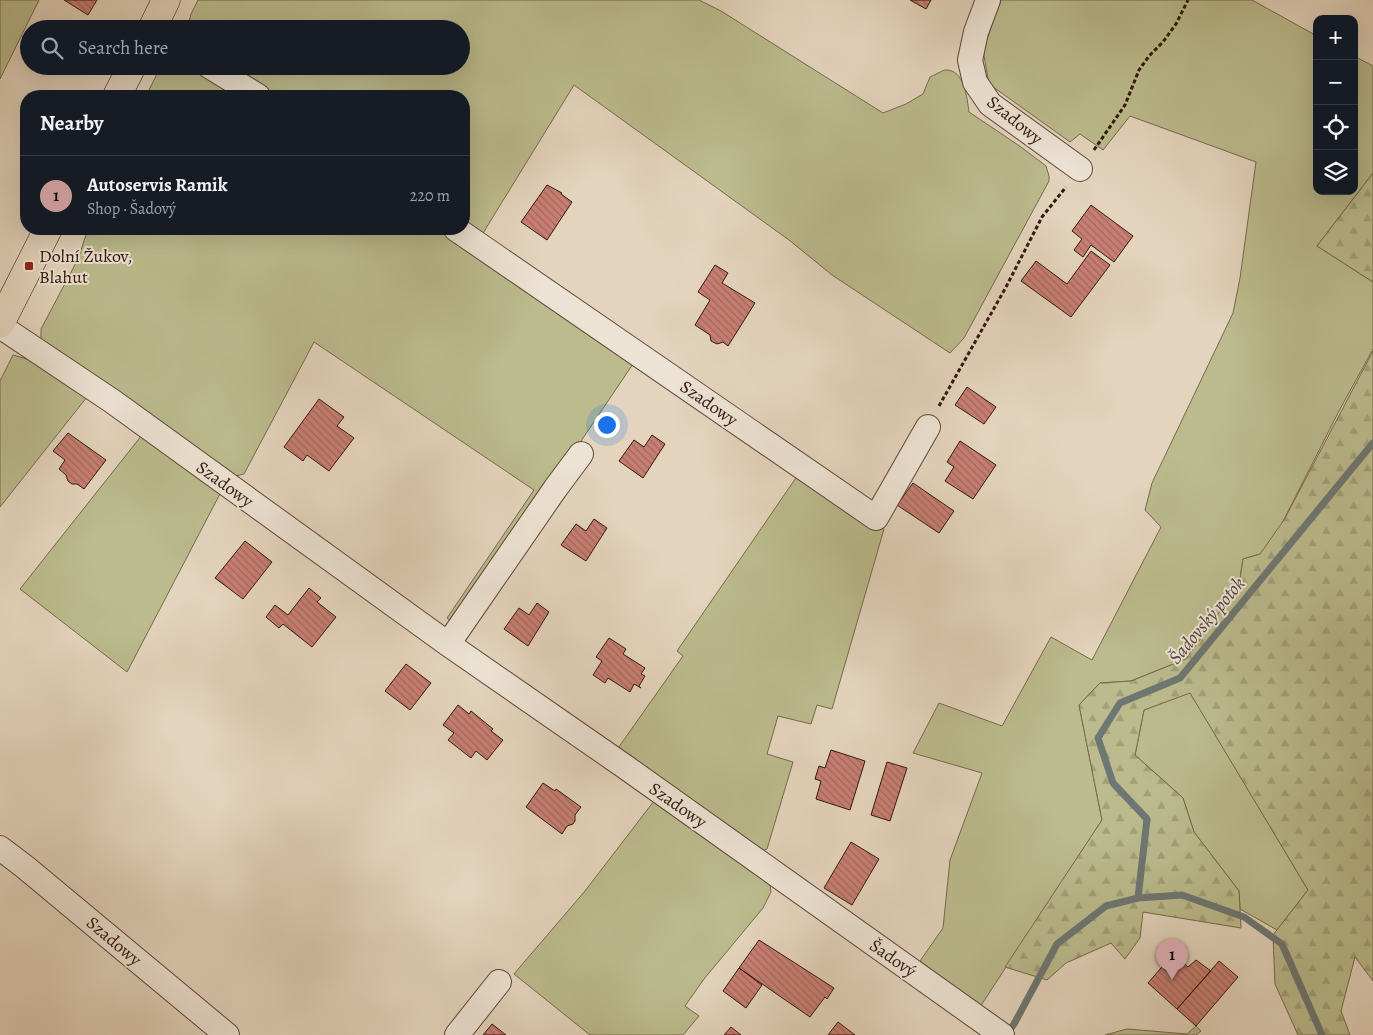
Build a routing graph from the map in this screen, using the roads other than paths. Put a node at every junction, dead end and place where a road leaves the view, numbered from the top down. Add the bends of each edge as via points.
1 (166, 0) edge
2 (988, 0) edge
3 (156, 20) edge
4 (128, 75) edge
5 (224, 75) edge
6 (120, 90) edge
7 (248, 90) edge
8 (1080, 170) road end
9 (45, 235) edge
10 (465, 235) edge
11 (0, 325) edge
12 (928, 427) road end
13 (581, 454) dead end
14 (448, 644) junction
15 (0, 848) edge
16 (785, 882) joint
17 (499, 982) dead end
18 (997, 1032) edge
19 (227, 1035) edge
20 (457, 1035) edge

1 - 3 main road
2 - 8 street, Szadowy via 970,60 975,82 990,104
4 - 6 main road
5 - 7 street
9 - 11 main road
10 - 12 street, Szadowy via 876,518
11 - 14 street, Szadowy via 112,401
13 - 14 street
14 - 16 street, Szadowy
15 - 19 street, Szadowy
16 - 18 street, Šadový
17 - 20 street

